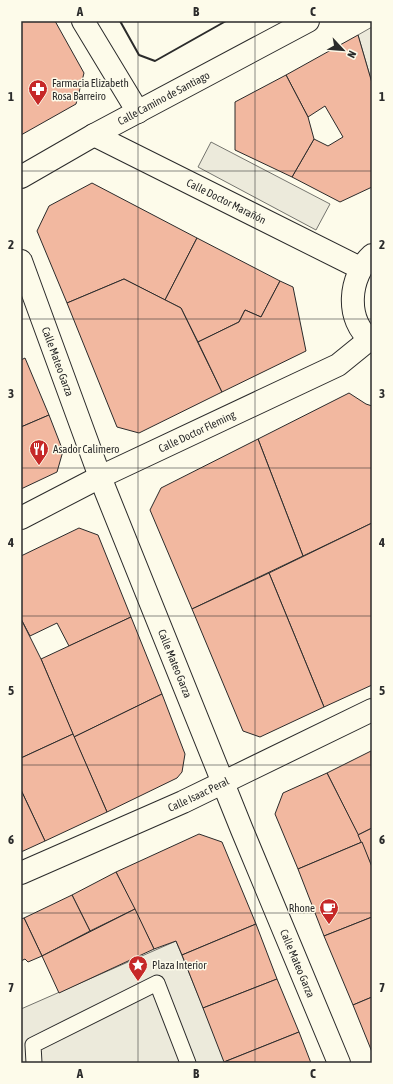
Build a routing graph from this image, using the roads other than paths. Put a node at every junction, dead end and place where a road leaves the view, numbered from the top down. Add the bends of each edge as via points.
1 (83, 21) edge
2 (308, 21) edge
3 (138, 112) junction
4 (94, 135) junction
5 (21, 177) edge
6 (21, 260) edge
7 (366, 261) edge
8 (371, 340) edge
9 (100, 477) junction
10 (21, 518) edge
11 (372, 710) edge
12 (224, 781) junction
13 (21, 873) edge
14 (34, 1063) edge
15 (188, 1063) edge
16 (340, 1063) edge

1 - 3 street
2 - 3 street, Calle Camino de Santiago
3 - 4 street, Calle Camino de Santiago
4 - 5 street, Calle Camino de Santiago
4 - 7 street, Calle Doctor Marañón
6 - 9 street, Calle Mateo Garza
7 - 8 street via 353,286 352,306 358,324
8 - 9 street, Calle Doctor Fleming via 338,365
9 - 10 street, Calle Doctor Fleming
9 - 12 street, Calle Mateo Garza
11 - 12 street, Calle Isaac Peral
12 - 13 street, Calle Isaac Peral via 183,802
12 - 16 street, Calle Mateo Garza
14 - 15 lane via 33,1045 157,983

